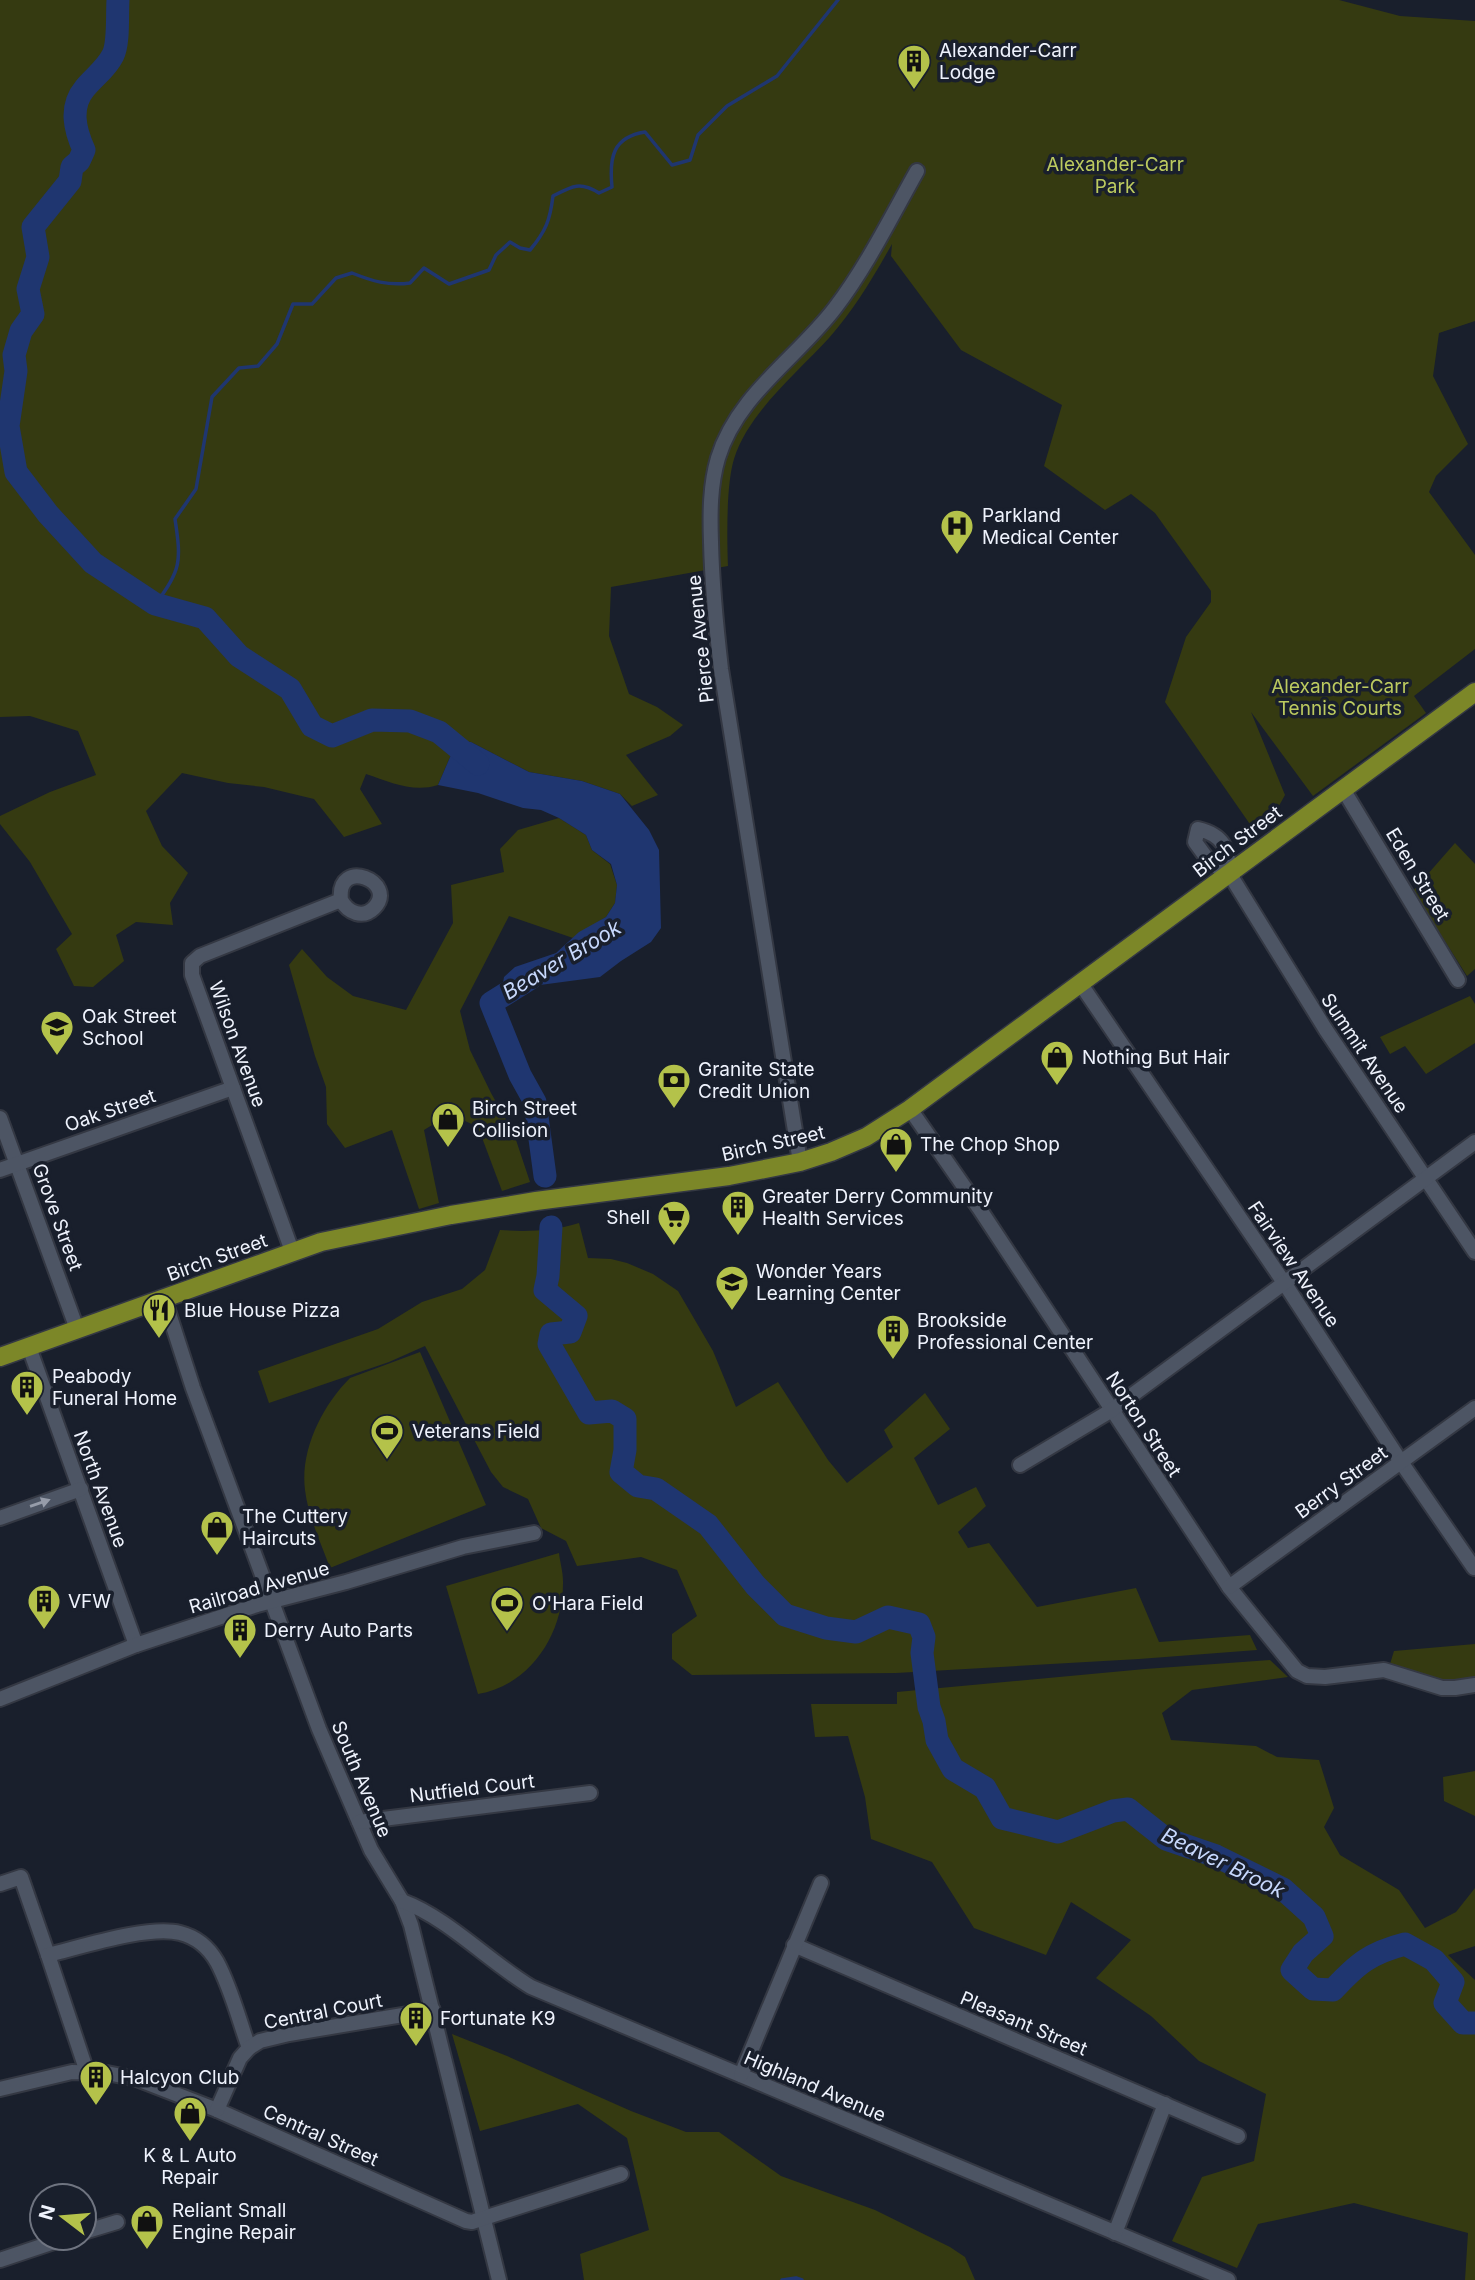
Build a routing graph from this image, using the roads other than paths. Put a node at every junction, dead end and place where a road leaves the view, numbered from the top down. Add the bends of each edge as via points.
1 (917, 172) dead end
2 (1475, 692) edge
3 (1343, 789) junction
4 (1229, 873) junction
5 (341, 900) dead end
6 (1458, 980) dead end
7 (1080, 983) junction
8 (233, 1087) junction
9 (910, 1109) junction
10 (0, 1118) edge
11 (1475, 1142) edge
12 (800, 1162) junction
13 (18, 1163) junction
14 (0, 1170) edge
15 (1426, 1179) junction
16 (292, 1251) junction
17 (1475, 1252) edge
18 (1285, 1284) junction
19 (164, 1298) junction
20 (77, 1329) junction
21 (29, 1347) junction
22 (0, 1357) edge
23 (1475, 1408) edge
24 (1112, 1410) junction
25 (1401, 1462) junction
26 (1020, 1465) dead end
27 (81, 1489) junction
28 (0, 1518) edge
29 (534, 1533) dead end
30 (1474, 1568) edge
31 (1229, 1587) junction
32 (271, 1601) junction
33 (136, 1645) junction
34 (1475, 1685) edge
35 (0, 1699) edge
36 (590, 1793) dead end
37 (359, 1822) junction
38 (821, 1883) dead end
39 (0, 1884) edge
40 (402, 1901) junction
41 (794, 1945) junction
42 (48, 1955) junction
43 (433, 2010) junction
44 (249, 2048) junction
45 (87, 2072) junction
46 (741, 2075) junction
47 (0, 2089) edge
48 (1164, 2105) junction
49 (217, 2110) junction
50 (1238, 2136) dead end
51 (621, 2174) dead end
52 (484, 2218) junction
53 (117, 2221) dead end
54 (98, 2227) edge
55 (1115, 2234) junction
56 (28, 2251) edge
57 (0, 2260) edge
58 (499, 2280) edge
59 (1228, 2280) edge

1 - 12 street, Pierce Avenue via 836,307 756,393 733,425 719,454 712,490 712,587 721,669
2 - 3 main road, Birch Street
3 - 4 main road, Birch Street
3 - 6 street, Eden Street
4 - 7 main road, Birch Street
4 - 15 street, Summit Avenue via 1297,986
5 - 8 street, Wilson Avenue via 200,956 192,964
7 - 9 main road, Birch Street
7 - 18 street, Fairview Avenue
8 - 13 street, Oak Street
8 - 16 street, Wilson Avenue
9 - 12 main road, Birch Street via 866,1137
9 - 24 street, Norton Street
10 - 13 street, Grove Street
11 - 15 street
12 - 16 main road, Birch Street via 451,1215
13 - 14 street, Oak Street
13 - 20 street, Grove Street
15 - 17 street, Summit Avenue
15 - 18 street
16 - 19 main road, Birch Street
18 - 24 street
18 - 25 street, Fairview Avenue
19 - 20 main road, Birch Street
19 - 32 street, South Avenue
20 - 21 main road, Birch Street
21 - 22 main road, Birch Street
21 - 27 street, North Avenue
23 - 25 street, Berry Street
24 - 26 street
24 - 31 street, Norton Street
25 - 30 street, Fairview Avenue
25 - 31 street, Berry Street
28 -> 27 street
27 - 33 street, North Avenue
29 - 32 street, Railroad Avenue via 463,1547
31 - 34 street, Norton Street via 1282,1654 1307,1676 1384,1670 1442,1688
32 - 33 street, Railroad Avenue
32 - 37 street, South Avenue
33 - 35 street, Railroad Avenue
36 - 37 street, Nutfield Court
37 - 40 street, South Avenue
38 - 41 street
39 - 42 street via 21,1877
40 - 43 street, South Avenue
40 - 46 street, Highland Avenue via 426,1911 531,1987
41 - 46 street
41 - 48 street, Pleasant Street
42 - 44 street via 151,1932 188,1936 216,1961
42 - 45 street
43 - 44 street, Central Court via 289,2034
43 - 52 street, South Avenue
44 - 49 street, Central Court via 234,2068
45 - 47 street, Central Street
45 - 49 street, Central Street via 136,2079
46 - 55 street, Highland Avenue
48 - 50 street, Pleasant Street
48 - 55 street
49 - 52 street, Central Street via 460,2218 472,2222
51 - 52 street, Central Street
52 - 58 street, South Avenue
53 - 54 street
55 - 59 street, Highland Avenue
56 - 57 street

